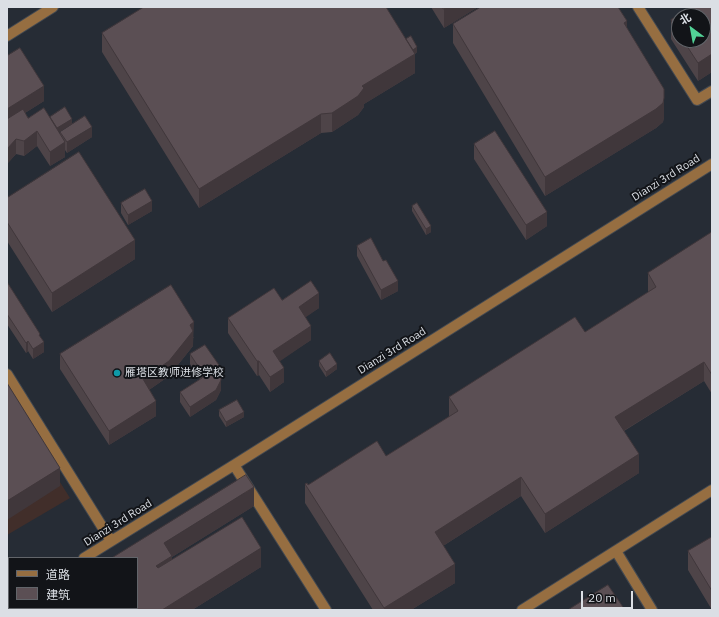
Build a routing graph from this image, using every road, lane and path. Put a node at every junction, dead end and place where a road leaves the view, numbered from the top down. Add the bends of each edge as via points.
1 (53, 7) edge
2 (638, 7) edge
3 (7, 36) edge
4 (712, 91) edge
5 (712, 164) edge
6 (7, 374) edge
7 (234, 465) junction
8 (712, 490) edge
9 (111, 541) junction
10 (616, 551) junction
11 (86, 557) edge
12 (326, 610) edge
13 (522, 610) edge
14 (652, 610) edge

1 - 3 street
2 - 4 street via 697,100
5 - 7 street, Dianzi 3rd Road
6 - 9 street
7 - 9 street, Dianzi 3rd Road
7 - 12 street
8 - 10 street
9 - 11 street, Dianzi 3rd Road
10 - 13 street
10 - 14 street

